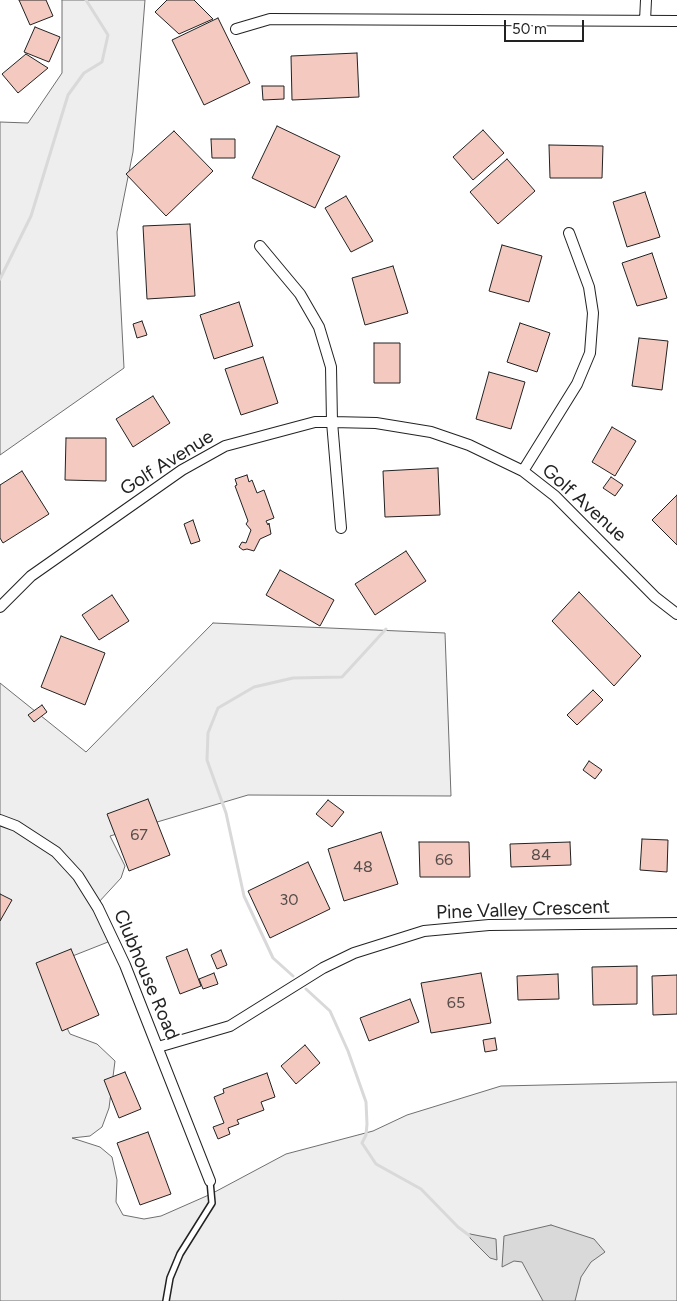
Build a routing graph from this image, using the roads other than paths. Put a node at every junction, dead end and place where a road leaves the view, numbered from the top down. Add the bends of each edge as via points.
1 (646, 0) edge
2 (645, 21) junction
3 (677, 21) edge
4 (236, 28) dead end
5 (569, 233) dead end
6 (260, 246) dead end
7 (332, 422) junction
8 (523, 472) junction
9 (341, 528) dead end
10 (0, 607) edge
11 (677, 614) edge
12 (0, 820) edge
13 (677, 923) edge
14 (158, 1047) junction
15 (210, 1181) joint
16 (166, 1301) edge

1 - 2 street
2 - 3 street
2 - 4 street via 270,18
5 - 8 street via 589,287 593,313 590,353 577,384
6 - 7 street via 300,294 319,327 331,367
7 - 8 street, Golf Avenue via 376,423 431,432 469,444
7 - 9 street
7 - 10 street, Golf Avenue via 315,422 226,446 182,470 38,570
8 - 11 street, Golf Avenue via 555,496 655,597
12 - 14 street, Clubhouse Road via 56,852 78,876 113,937
13 - 14 street, Pine Valley Crescent via 489,925 424,931 354,953 331,964 230,1026
14 - 15 street, Clubhouse Road
15 - 16 lane via 212,1203 180,1254 170,1278

